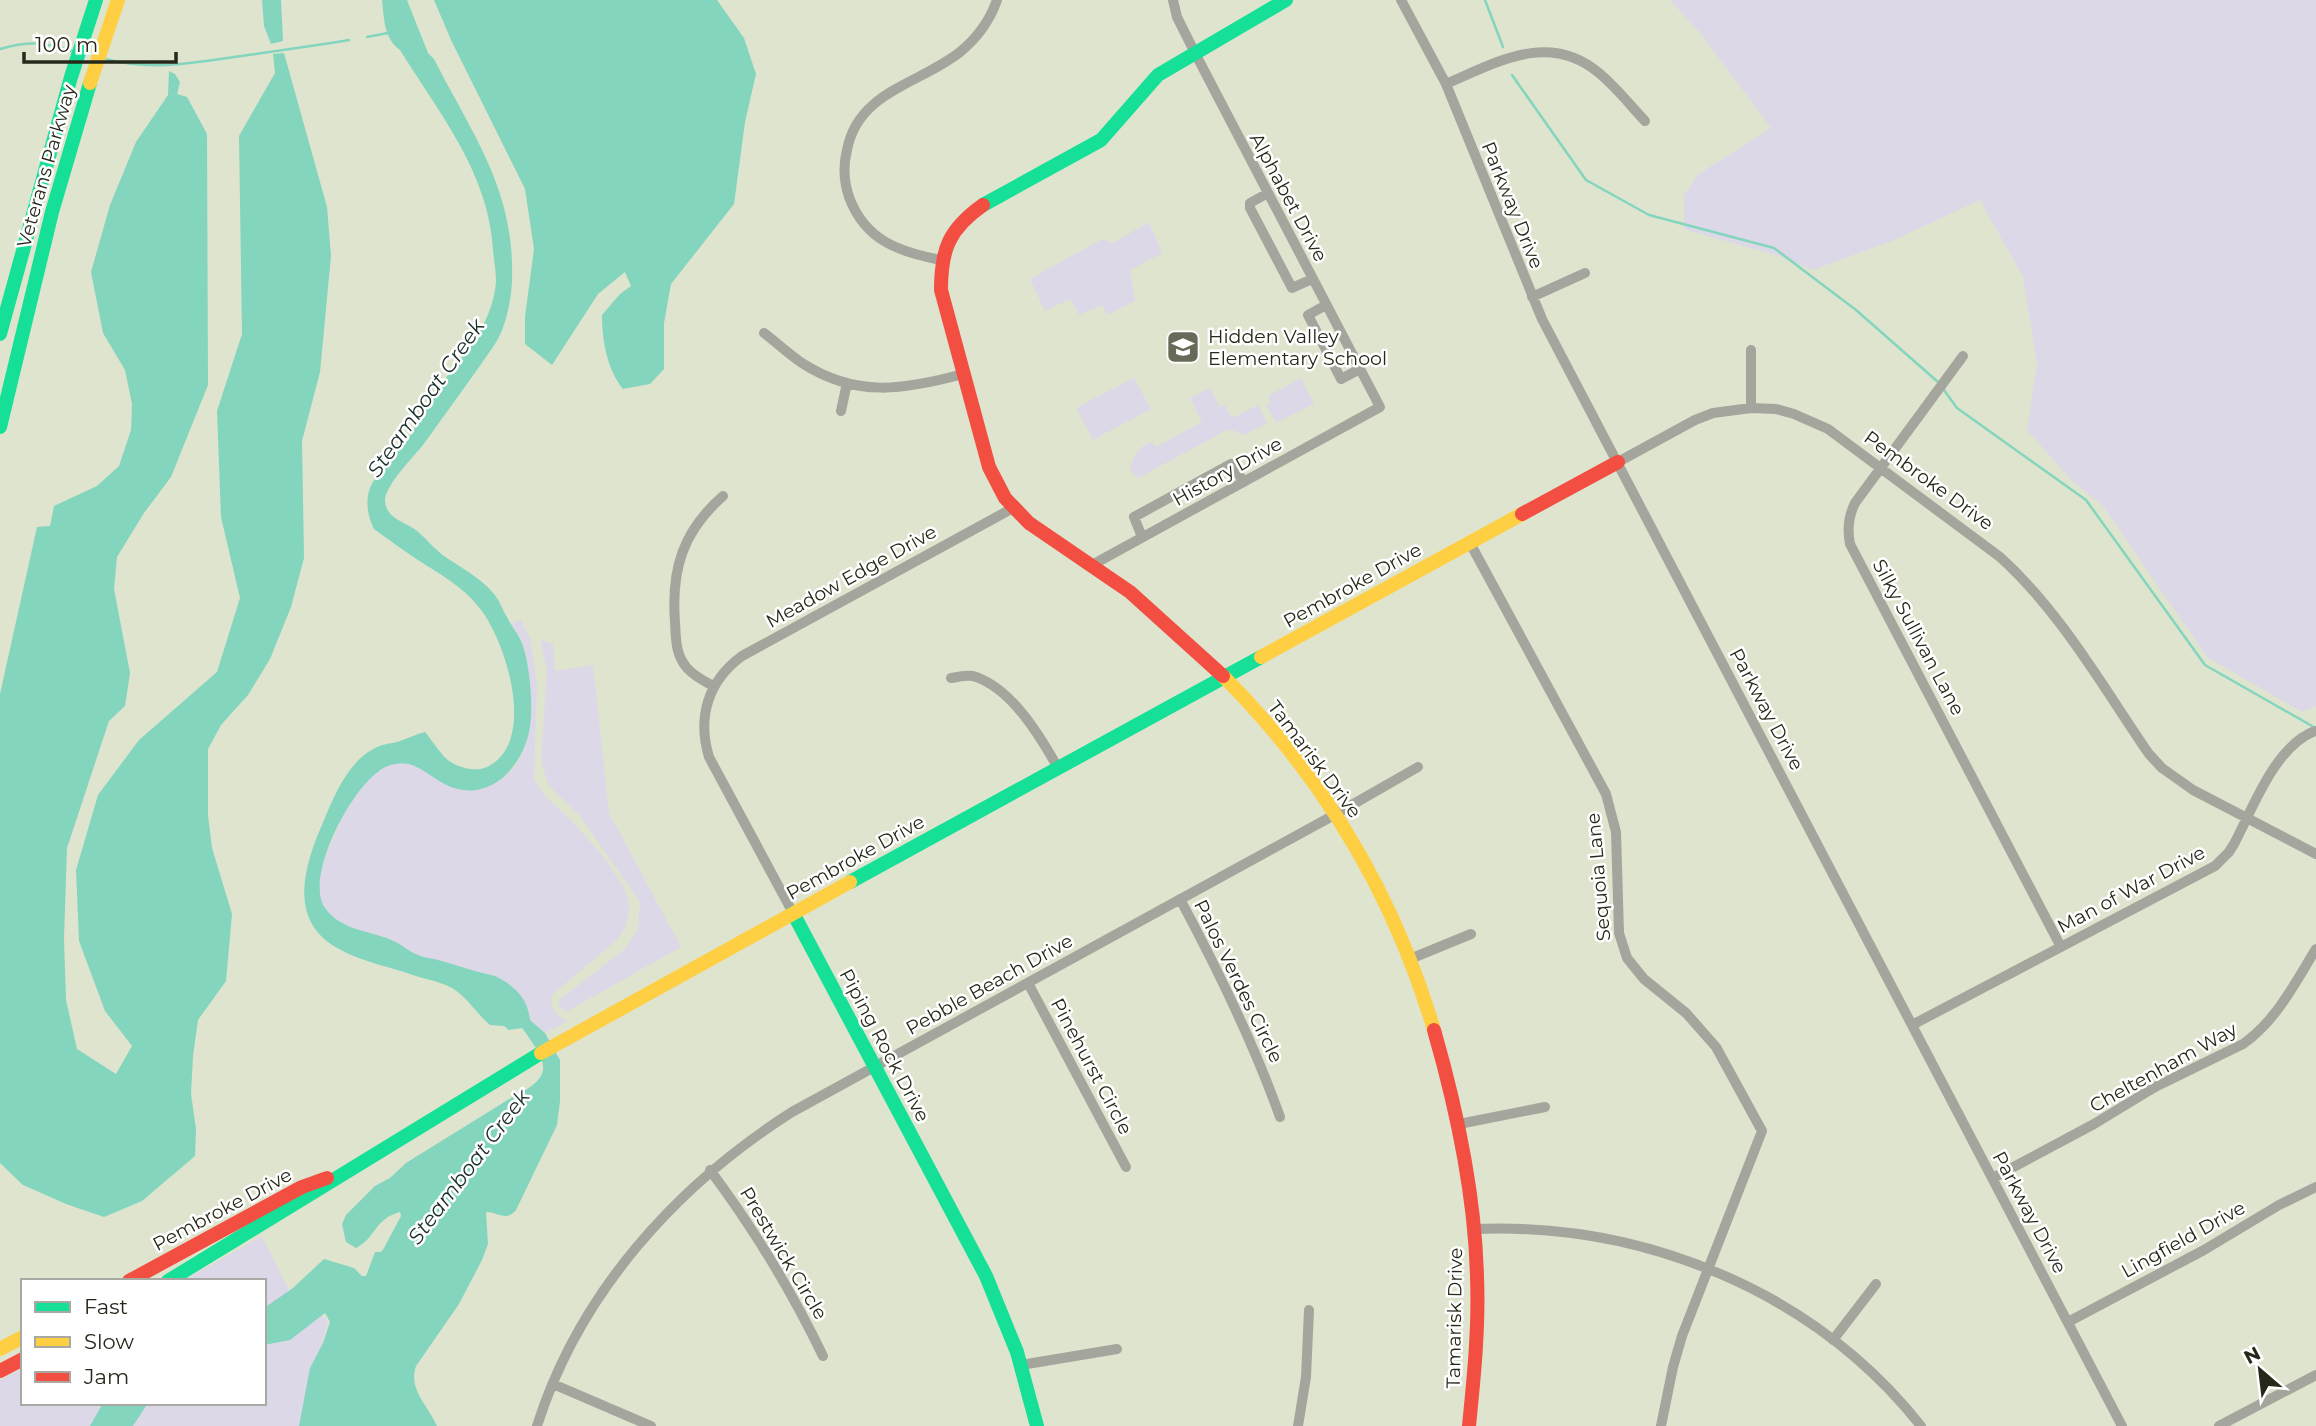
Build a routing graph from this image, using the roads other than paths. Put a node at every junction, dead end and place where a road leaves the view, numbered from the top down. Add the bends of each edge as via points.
1 (96, 0) edge
2 (118, 0) edge
3 (997, 0) edge
4 (1173, 0) edge
5 (1286, 0) edge
6 (1401, 0) edge
7 (1195, 53) junction
8 (1446, 84) junction
9 (1645, 121) dead end
10 (1268, 194) junction
11 (941, 260) junction
12 (1585, 273) dead end
13 (1312, 279) junction
14 (1532, 297) junction
15 (1326, 305) junction
16 (764, 333) dead end
17 (0, 334) edge
18 (1751, 350) dead end
19 (1963, 356) dead end
20 (1360, 369) junction
21 (963, 374) junction
22 (847, 383) junction
23 (1380, 407) joint
24 (1751, 408) junction
25 (841, 411) dead end
26 (0, 427) edge
27 (1618, 462) junction
28 (1881, 468) junction
29 (1244, 482) junction
30 (723, 496) dead end
31 (1013, 508) junction
32 (1142, 537) junction
33 (1470, 543) junction
34 (1091, 565) junction
35 (1224, 677) junction
36 (951, 678) dead end
37 (713, 686) junction
38 (2315, 731) edge
39 (1418, 767) dead end
40 (1058, 768) junction
41 (1336, 814) junction
42 (2248, 819) junction
43 (2316, 854) edge
44 (1180, 899) junction
45 (793, 913) junction
46 (1471, 934) dead end
47 (2061, 947) junction
48 (2316, 949) edge
49 (1410, 959) junction
50 (1028, 982) junction
51 (1912, 1025) junction
52 (875, 1066) junction
53 (1545, 1107) dead end
54 (1280, 1117) dead end
55 (1459, 1125) junction
56 (1126, 1167) dead end
57 (710, 1170) junction
58 (335, 1177) junction
59 (1993, 1178) junction
60 (2316, 1187) edge
61 (1474, 1229) junction
62 (1709, 1268) junction
63 (133, 1279) edge
64 (171, 1279) edge
65 (1876, 1283) dead end
66 (1309, 1310) dead end
67 (2068, 1322) junction
68 (21, 1338) edge
69 (1833, 1340) junction
70 (0, 1349) edge
71 (1118, 1349) dead end
72 (823, 1356) dead end
73 (21, 1360) edge
74 (1021, 1365) junction
75 (0, 1371) edge
76 (2316, 1375) edge
77 (553, 1384) junction
78 (537, 1426) edge
79 (652, 1426) edge
80 (1037, 1426) edge
81 (1298, 1426) edge
82 (1469, 1426) edge
83 (1661, 1426) edge
84 (1921, 1426) edge
85 (2122, 1426) edge
86 (2219, 1426) edge

1 - 17 street, Veterans Parkway
2 - 26 street, Veterans Parkway via 27,303
3 - 11 street via 979,33 961,51 871,106 847,146 845,177 860,219 894,248
4 - 7 street, Alphabet Drive
5 - 7 street
6 - 8 street, Parkway Drive
7 - 10 street, Alphabet Drive
7 - 11 street via 1146,86 1101,140 972,211 951,233
8 - 9 street via 1511,56 1556,53 1598,72
8 - 14 street, Parkway Drive
10 - 13 street, Alphabet Drive
10 - 13 street via 1250,203 1250,208 1292,288
11 - 21 street, Tamarisk Drive via 941,290
12 - 14 street
13 - 15 street, Alphabet Drive
14 - 27 street, Parkway Drive
15 - 20 street, Alphabet Drive
15 - 20 street via 1308,315 1325,349 1341,379
16 - 22 street via 800,362
18 - 24 street
19 - 28 street, Silky Sullivan Lane
20 - 23 street, Alphabet Drive
21 - 22 street via 891,389
21 - 31 street, Tamarisk Drive via 987,464
22 - 25 street
23 - 29 street, History Drive
24 - 27 street, Pembroke Drive via 1695,420
24 - 28 street, Pembroke Drive via 1785,411 1812,421
27 - 33 street, Pembroke Drive
27 - 51 street, Parkway Drive
28 - 42 street, Pembroke Drive via 2028,583 2162,768
28 - 47 street, Silky Sullivan Lane via 1850,512 1850,544
29 - 32 street, History Drive
29 - 32 street via 1231,464 1134,517
30 - 37 street via 688,537 674,586 680,658 694,675
31 - 34 street, Tamarisk Drive
31 - 37 street, Meadow Edge Drive via 742,656
32 - 34 street, History Drive
33 - 35 street, Pembroke Drive
33 - 62 street, Sequoia Lane via 1606,794 1616,832 1619,933 1627,958 1716,1047 1762,1131
34 - 35 street, Tamarisk Drive via 1144,603
35 - 40 street, Pembroke Drive
35 - 41 street, Tamarisk Drive via 1277,736
36 - 40 street via 969,675 999,691 1030,722
37 - 45 street, Piping Rock Drive via 704,714 709,757
38 - 42 street, Man of War Drive via 2281,758
39 - 41 street, Pebble Beach Drive
40 - 45 street, Pembroke Drive
41 - 44 street, Pebble Beach Drive
41 - 49 street, Tamarisk Drive
42 - 43 street, Pembroke Drive
42 - 47 street, Man of War Drive via 2215,866
44 - 50 street, Pebble Beach Drive
44 - 54 street, Palos Verdes Circle via 1227,987
45 - 52 street, Piping Rock Drive
45 - 58 street, Pembroke Drive via 570,1035
46 - 49 street
47 - 51 street, Man of War Drive
48 - 59 street, Cheltenham Way via 2275,1014 2249,1040
49 - 55 street, Tamarisk Drive via 1437,1034
50 - 52 street, Pebble Beach Drive
50 - 56 street, Pinehurst Circle
51 - 59 street, Parkway Drive
52 - 57 street, Pebble Beach Drive via 760,1132
52 - 74 street, Piping Rock Drive via 986,1276
53 - 55 street
55 - 61 street, Tamarisk Drive
57 - 72 street, Prestwick Circle via 780,1273
57 - 77 street, Pebble Beach Drive via 630,1254 587,1316
58 - 63 street, Pembroke Drive via 302,1187
58 - 64 street, Pembroke Drive
59 - 67 street, Parkway Drive
60 - 67 street, Lingfield Drive
61 - 62 street via 1598,1236
61 - 82 street, Tamarisk Drive via 1477,1331
62 - 69 street via 1779,1303
62 - 83 street, Sequoia Lane via 1673,1367
65 - 69 street
66 - 81 street
67 - 85 street, Parkway Drive
68 - 70 street
69 - 84 street
71 - 74 street
73 - 75 street
74 - 80 street, Piping Rock Drive
76 - 86 street
77 - 78 street, Pebble Beach Drive
77 - 79 street

